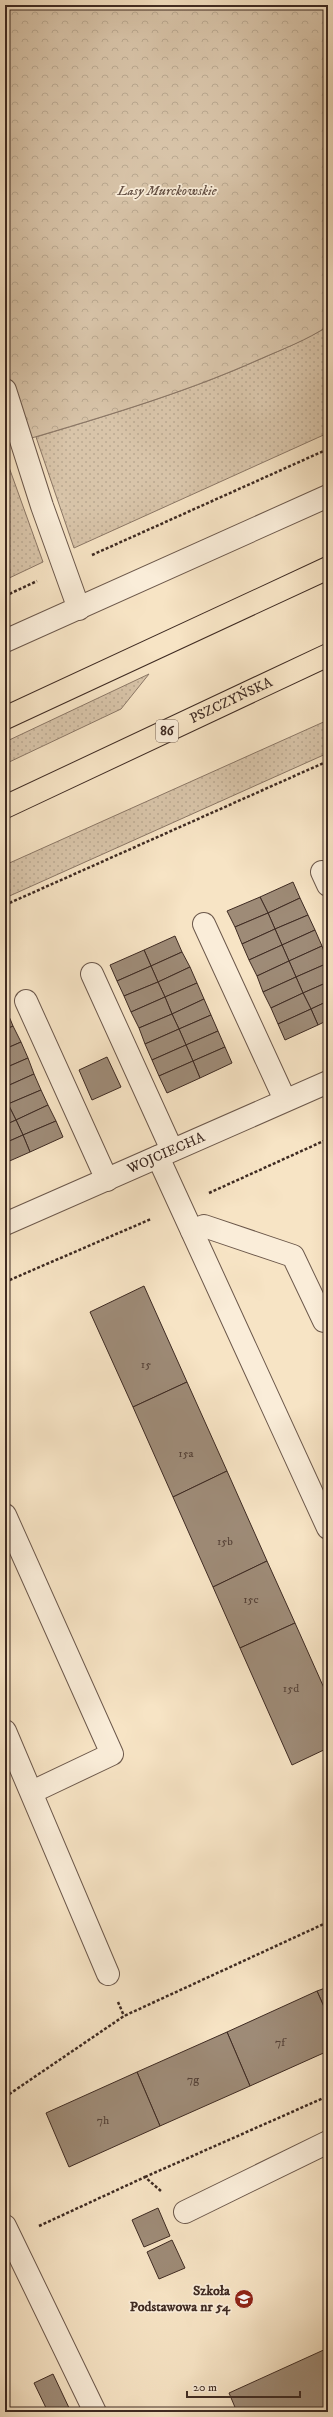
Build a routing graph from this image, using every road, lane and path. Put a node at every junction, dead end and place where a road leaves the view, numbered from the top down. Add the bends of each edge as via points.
1 (5, 390) edge
2 (328, 448) edge
3 (328, 496) edge
4 (63, 568) junction
5 (328, 568) edge
6 (79, 609) junction
7 (5, 641) edge
8 (328, 655) edge
9 (5, 718) edge
10 (328, 760) edge
11 (5, 807) edge
12 (5, 905) edge
13 (204, 924) dead end
14 (92, 974) dead end
15 (26, 1001) dead end
16 (328, 1082) edge
17 (285, 1100) junction
18 (165, 1154) junction
19 (107, 1180) junction
20 (5, 1224) edge
21 (192, 1231) junction
22 (324, 1321) dead end
23 (5, 1515) edge
24 (328, 1528) edge
25 (5, 1731) edge
26 (32, 1792) junction
27 (328, 1922) edge
28 (108, 1974) dead end
29 (328, 2096) edge
30 (5, 2097) edge
31 (328, 2142) edge
32 (145, 2177) junction
33 (185, 2212) joint
34 (8, 2232) edge
35 (95, 2412) edge

1 - 4 street
2 - 4 path
3 - 6 street
4 - 6 street
5 - 9 main road
6 - 7 street
8 - 11 main road, PSZCZYŃSKA / 86
10 - 12 path
13 - 17 street
14 - 18 street
15 - 19 street
16 - 17 street, WOJCIECHA
17 - 18 street, WOJCIECHA
18 - 19 street, WOJCIECHA
18 - 21 street
19 - 20 street, WOJCIECHA
21 - 22 street via 204,1226 293,1256
21 - 24 street
23 - 26 street via 112,1754
25 - 26 street
26 - 28 street
27 - 30 path via 124,2016
29 - 32 path
31 - 33 street
32 - 33 path
32 - 34 path
34 - 35 street

